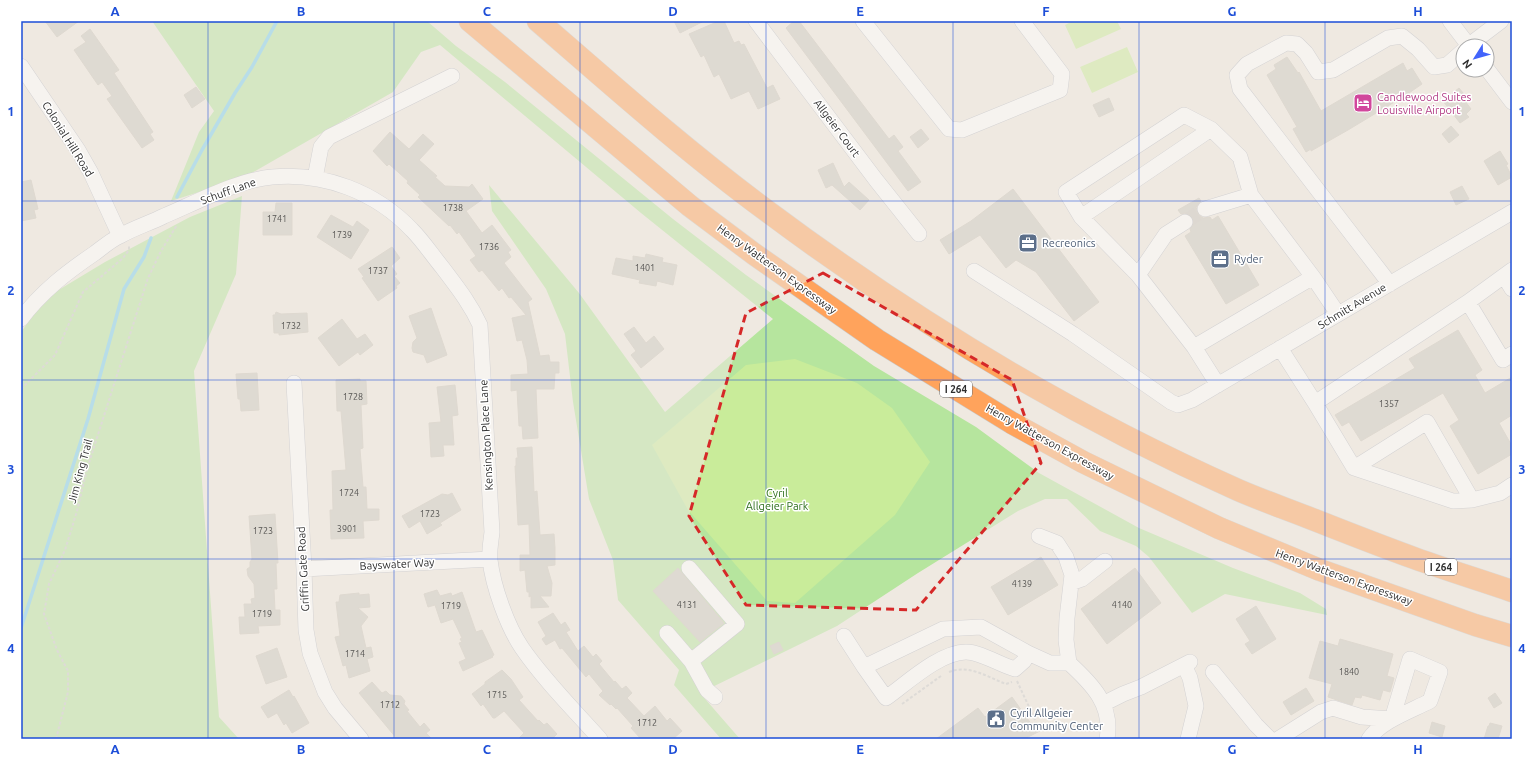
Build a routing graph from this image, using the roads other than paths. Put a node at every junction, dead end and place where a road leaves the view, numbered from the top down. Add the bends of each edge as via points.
1 (470, 21) edge
2 (538, 21) edge
3 (756, 21) edge
4 (863, 21) edge
5 (1022, 21) edge
6 (1450, 21) edge
7 (1501, 21) edge
8 (1461, 38) edge
9 (1479, 38) edge
10 (1455, 58) edge
11 (21, 66) edge
12 (452, 76) dead end
13 (1494, 78) edge
14 (1512, 102) edge
15 (1211, 129) junction
16 (315, 178) junction
17 (1251, 195) junction
18 (1205, 209) tunnel mouth
19 (1512, 212) edge
20 (1081, 217) junction
21 (1185, 222) tunnel mouth
22 (123, 234) junction
23 (920, 234) dead end
24 (974, 271) dead end
25 (1138, 274) junction
26 (1313, 277) junction
27 (1509, 278) edge
28 (1390, 284) junction
29 (1468, 302) junction
30 (1338, 314) junction
31 (21, 319) edge
32 (1194, 347) junction
33 (1280, 348) junction
34 (1512, 354) edge
35 (294, 384) dead end
36 (1218, 385) junction
37 (1315, 403) junction
38 (1354, 468) junction
39 (1512, 485) edge
40 (1472, 500) junction
41 (1039, 536) dead end
42 (490, 559) junction
43 (1105, 561) dead end
44 (689, 568) dead end
45 (304, 569) junction
46 (1071, 583) junction
47 (1512, 591) edge
48 (668, 632) dead end
49 (844, 636) dead end
50 (1512, 636) edge
51 (1028, 653) junction
52 (691, 661) junction
53 (1069, 663) junction
54 (864, 667) junction
55 (1213, 672) dead end
56 (714, 697) dead end
57 (1103, 704) junction
58 (361, 739) edge
59 (600, 739) edge
60 (1107, 739) edge
61 (1188, 739) edge
62 (1270, 739) edge
63 (1278, 739) edge
64 (1369, 739) edge

1 - 50 highway, Henry Watterson Expressway / I 264 via 690,206 754,254 877,340 1012,423 1083,462 1219,528 1320,570
2 - 47 highway, I 264 via 684,146 765,210 931,325 1021,379 1147,447 1240,491 1416,559
3 - 23 street, Allgeier Court
4 - 5 street via 949,129 962,130 1060,90 1062,74
6 - 8 street
7 - 9 street
10 - 28 street via 1447,66 1434,66 1402,36 1388,38 1333,70 1318,72 1297,44 1286,43 1247,64 1237,75 1240,89
11 - 22 street, Colonial Hill Road via 78,150
12 - 16 street via 329,136 321,147
13 - 14 street
15 - 17 street via 1240,157
15 - 20 street
15 - 20 street via 1184,116 1066,192
16 - 22 street, Schuff Lane via 293,176 255,180
16 - 42 street, Kensington Place Lane via 364,193 397,216 422,241 473,309 481,335 492,532
17 - 18 street
17 - 26 street
19 - 28 street, Schmitt Avenue
20 - 25 street
21 - 25 street via 1166,234
22 - 31 street, Schuff Lane via 57,281 34,302
24 - 36 street, Schmitt Avenue via 1073,334 1171,402 1178,405 1192,400
25 - 32 street
26 - 30 street
26 - 32 street
27 - 29 street
28 - 30 street, Schmitt Avenue
29 - 34 street via 1502,360
29 - 37 street
30 - 33 street, Schmitt Avenue
32 - 36 street
33 - 36 street, Schmitt Avenue
33 - 37 street
35 - 45 street, Griffin Gate Road
37 - 38 street
38 - 40 street via 1453,501
38 - 40 street via 1427,422
39 - 40 street via 1500,493
41 - 46 street via 1057,543 1066,557 1072,575
42 - 45 street, Bayswater Way
42 - 59 street, Kensington Place Lane via 504,613 521,647
43 - 46 street via 1082,579
44 - 52 street via 737,624
45 - 58 street, Griffin Gate Road via 306,630 310,653 334,708
46 - 53 street via 1066,640
48 - 52 street
49 - 54 street
51 - 53 street via 1050,663
51 - 54 street via 981,627 942,629
51 - 54 street via 1015,669 967,652 949,654 886,698
52 - 56 street via 707,690
53 - 57 street via 1092,685
55 - 62 street
57 - 60 street via 1107,719
57 - 61 street via 1187,664 1196,706
63 - 64 street via 1321,712 1333,708 1362,717 1392,719

